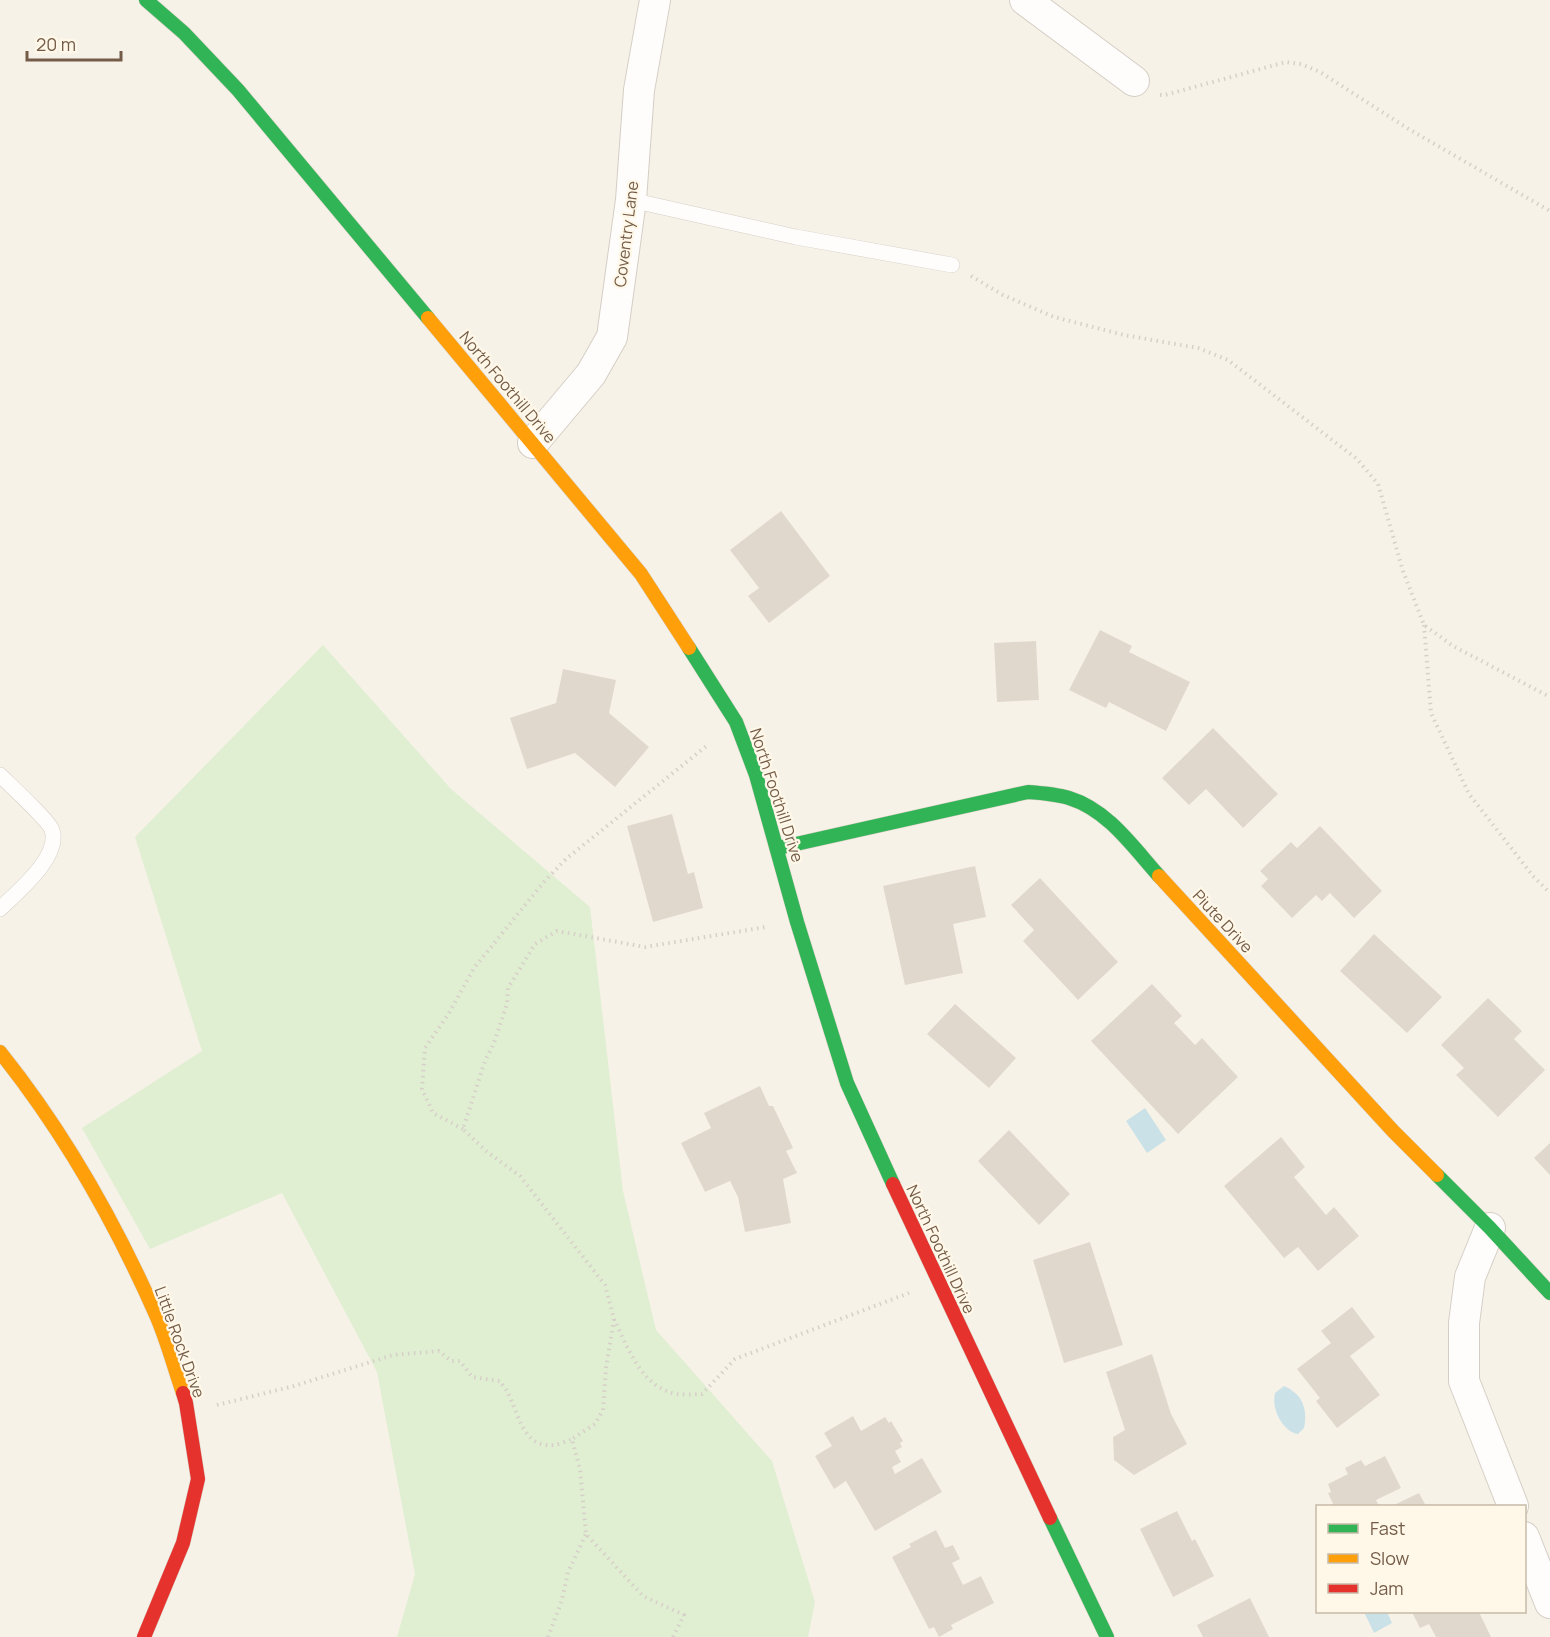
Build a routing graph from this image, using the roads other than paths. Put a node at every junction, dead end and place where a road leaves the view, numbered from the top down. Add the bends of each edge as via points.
1 (146, 0) edge
2 (655, 0) edge
3 (1025, 0) edge
4 (1134, 81) road end
5 (631, 200) junction
6 (952, 265) road end
7 (533, 443) junction
8 (0, 775) edge
9 (778, 848) junction
10 (0, 909) edge
11 (0, 1052) edge
12 (1490, 1228) junction
13 (1550, 1293) edge
14 (1513, 1505) edge
15 (1526, 1542) edge
16 (1550, 1603) edge
17 (144, 1637) edge
18 (1107, 1637) edge

1 - 7 street, North Foothill Drive via 238,90
2 - 5 street, Coventry Lane via 639,90
3 - 4 street
5 - 6 lane via 796,237
5 - 7 street, Coventry Lane via 612,337 591,374
7 - 9 street, North Foothill Drive via 641,574 736,722
8 - 10 lane via 52,828 53,845 41,867
9 - 12 street, Piute Drive via 1028,792 1063,795 1084,802 1107,819 1393,1131
9 - 18 street, North Foothill Drive via 847,1083
11 - 17 street, Little Rock Drive via 31,1091 100,1200 156,1317 186,1403 198,1479 183,1543
12 - 13 street, Piute Drive
12 - 14 street via 1470,1277 1464,1323 1464,1381
15 - 16 street

